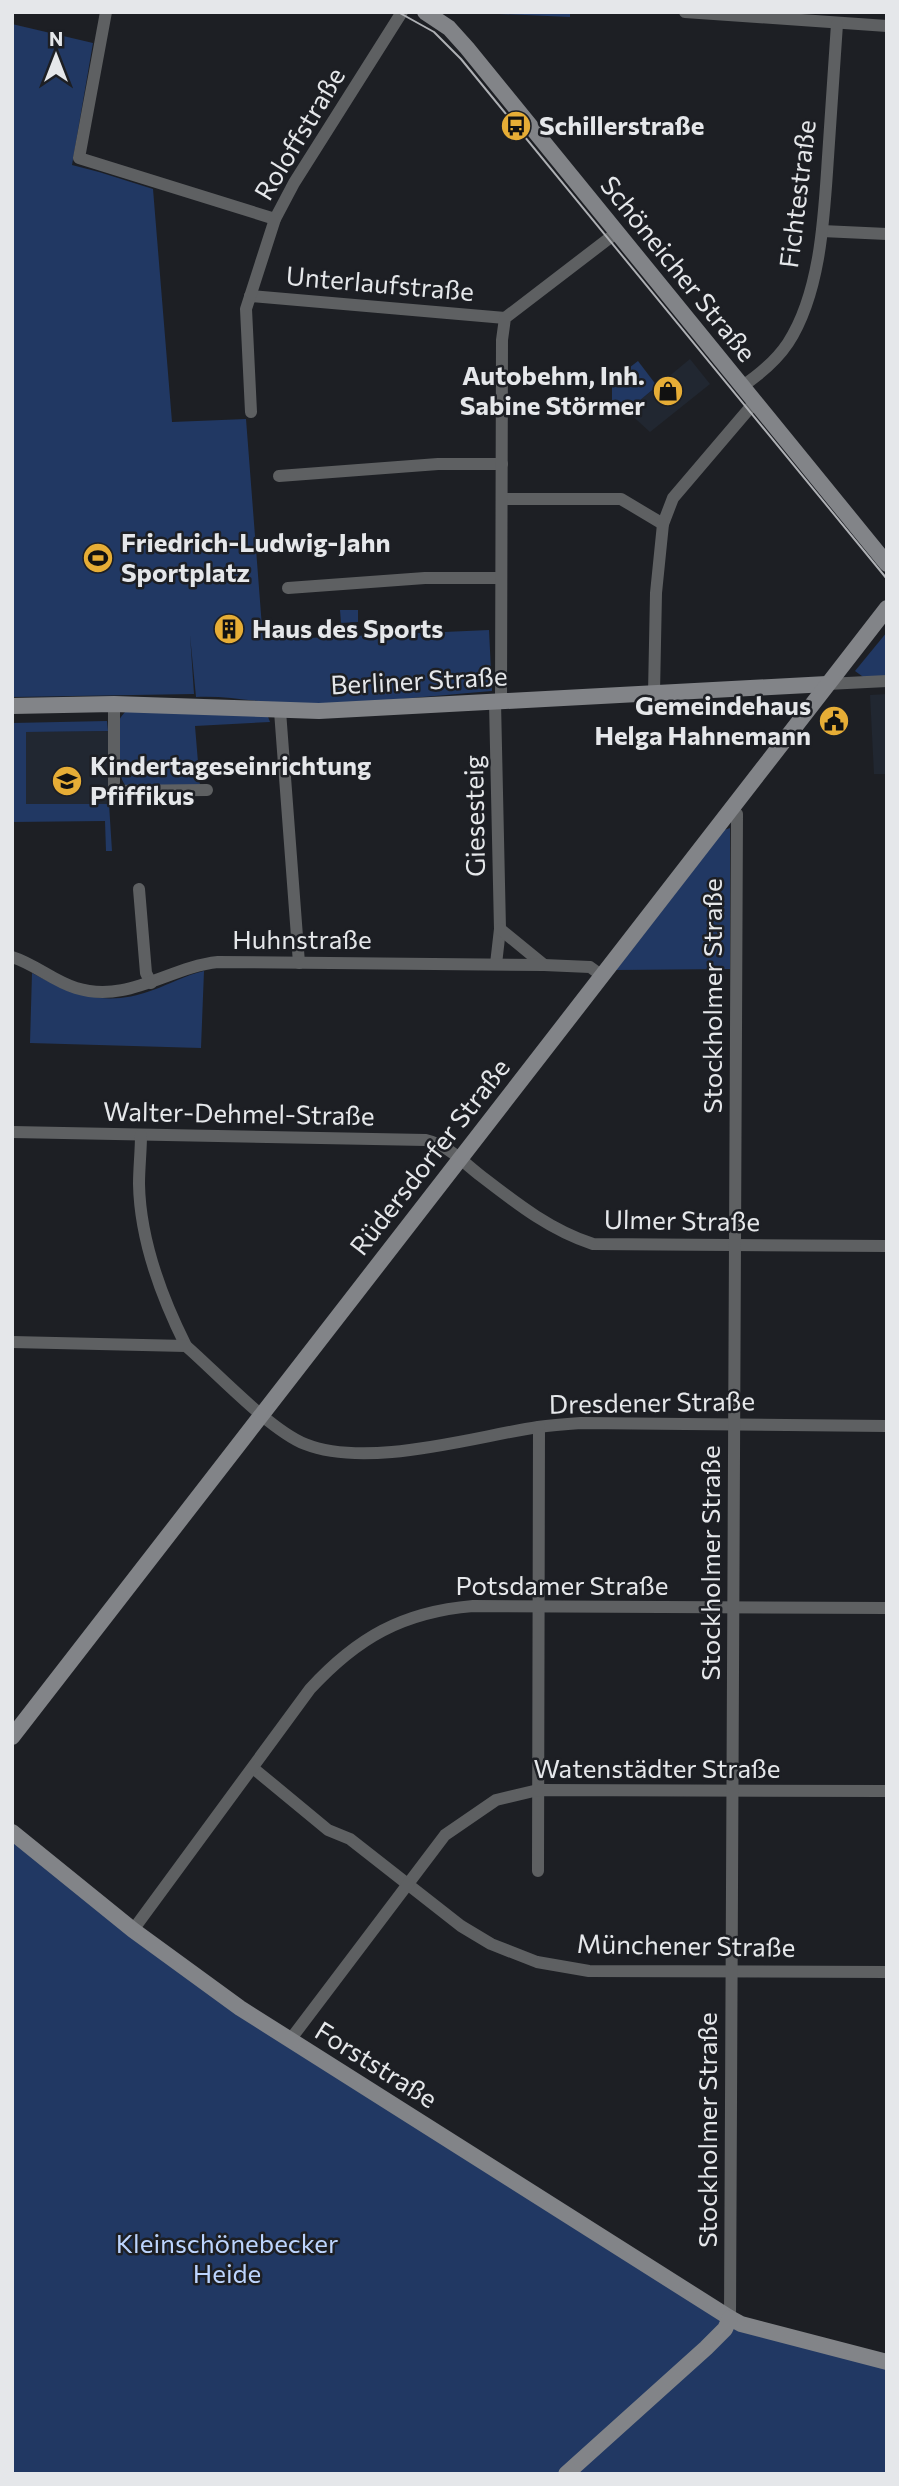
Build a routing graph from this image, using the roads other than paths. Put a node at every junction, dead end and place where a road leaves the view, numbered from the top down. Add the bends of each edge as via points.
1 (106, 12) edge
2 (402, 12) edge
3 (425, 12) edge
4 (685, 12) edge
5 (837, 23) junction
6 (887, 26) edge
7 (275, 219) junction
8 (822, 231) junction
9 (616, 233) junction
10 (887, 234) edge
11 (250, 296) junction
12 (505, 318) junction
13 (741, 387) junction
14 (754, 402) junction
15 (251, 412) dead end
16 (502, 464) junction
17 (279, 475) dead end
18 (502, 499) junction
19 (663, 524) junction
20 (887, 564) edge
21 (501, 578) junction
22 (288, 588) dead end
23 (887, 608) edge
24 (887, 681) edge
25 (827, 684) junction
26 (654, 693) junction
27 (498, 702) junction
28 (114, 704) junction
29 (12, 706) edge
30 (280, 711) junction
31 (207, 790) dead end
32 (731, 811) junction
33 (139, 889) dead end
34 (500, 929) junction
35 (12, 957) edge
36 (299, 963) junction
37 (496, 964) junction
38 (544, 965) junction
39 (601, 975) junction
40 (151, 983) junction
41 (12, 1132) edge
42 (141, 1135) junction
43 (460, 1159) junction
44 (735, 1245) junction
45 (887, 1245) edge
46 (12, 1342) edge
47 (186, 1346) junction
48 (262, 1414) junction
49 (734, 1425) junction
50 (887, 1426) edge
51 (539, 1427) junction
52 (538, 1606) junction
53 (733, 1608) junction
54 (887, 1608) edge
55 (12, 1737) edge
56 (253, 1768) junction
57 (538, 1790) junction
58 (733, 1790) junction
59 (887, 1791) edge
60 (12, 1832) edge
61 (538, 1871) dead end
62 (408, 1885) junction
63 (133, 1930) junction
64 (732, 1972) junction
65 (887, 1972) edge
66 (289, 2040) junction
67 (730, 2318) junction
68 (887, 2362) edge
69 (566, 2474) edge

1 - 7 street via 79,158
2 - 7 street, Roloffstraße
3 - 9 street, Schöneicher Straße via 467,48
4 - 5 street
5 - 6 street
5 - 8 street, Fichtestraße
7 - 11 street, Roloffstraße
8 - 10 street
8 - 13 street, Fichtestraße via 809,292 794,332 774,361
9 - 12 street
9 - 13 street, Schöneicher Straße
11 - 12 street, Unterlaufstraße
11 - 15 street, Roloffstraße via 245,323
12 - 16 street, Giesesteig
13 - 14 street, Schöneicher Straße
14 - 19 street via 673,498
14 - 20 street, Schöneicher Straße
16 - 17 street
16 - 18 street, Giesesteig
18 - 19 street via 621,499
18 - 21 street, Giesesteig
19 - 26 street
21 - 22 street via 425,578
21 - 27 street, Giesesteig
23 - 25 street, Rüdersdorfer Straße
24 - 25 street
25 - 26 street, Berliner Straße
25 - 32 street, Rüdersdorfer Straße
26 - 27 street, Berliner Straße
27 - 30 street, Berliner Straße
27 - 34 street, Giesesteig
28 - 29 street, Berliner Straße
28 - 30 street, Berliner Straße
28 - 31 street via 114,791
30 - 36 street
32 - 39 street, Rüdersdorfer Straße
32 - 44 street, Stockholmer Straße via 737,814
33 - 40 street via 146,974
34 - 37 street, Giesesteig
34 - 38 street
35 - 40 street, Huhnstraße via 76,988 113,992
36 - 37 street, Huhnstraße
36 - 40 street, Huhnstraße via 206,964
37 - 38 street, Huhnstraße
38 - 39 street, Huhnstraße via 590,967
39 - 43 street, Rüdersdorfer Straße
41 - 42 street, Walter-Dehmel-Straße
42 - 43 street, Walter-Dehmel-Straße via 426,1140
42 - 47 street via 139,1186 147,1240 161,1291
43 - 44 street, Ulmer Straße via 533,1215 593,1244
43 - 48 street, Rüdersdorfer Straße
44 - 45 street, Ulmer Straße
44 - 49 street, Stockholmer Straße
46 - 47 street
47 - 48 street, Dresdener Straße
48 - 51 street, Dresdener Straße via 306,1444 355,1452 408,1450
48 - 55 street, Rüdersdorfer Straße
49 - 50 street, Dresdener Straße
49 - 51 street, Dresdener Straße via 581,1423
49 - 53 street, Stockholmer Straße
51 - 52 street
52 - 53 street, Potsdamer Straße
52 - 56 street, Potsdamer Straße via 448,1608 372,1635 310,1689
52 - 57 street
53 - 54 street, Potsdamer Straße
53 - 58 street, Stockholmer Straße
56 - 62 street, Münchener Straße via 328,1829 350,1839
56 - 63 street, Potsdamer Straße
57 - 58 street, Watenstädter Straße
57 - 61 street
57 - 62 street, Watenstädter Straße via 496,1800 459,1823
58 - 59 street, Watenstädter Straße
58 - 64 street, Stockholmer Straße
60 - 63 street, Forststraße
62 - 64 street, Münchener Straße via 491,1944 537,1962 589,1971
62 - 66 street, Watenstädter Straße
63 - 66 street, Forststraße
64 - 65 street, Münchener Straße
64 - 67 street, Stockholmer Straße
66 - 67 street, Forststraße
67 - 68 street, Forststraße
67 - 69 street via 706,2348

